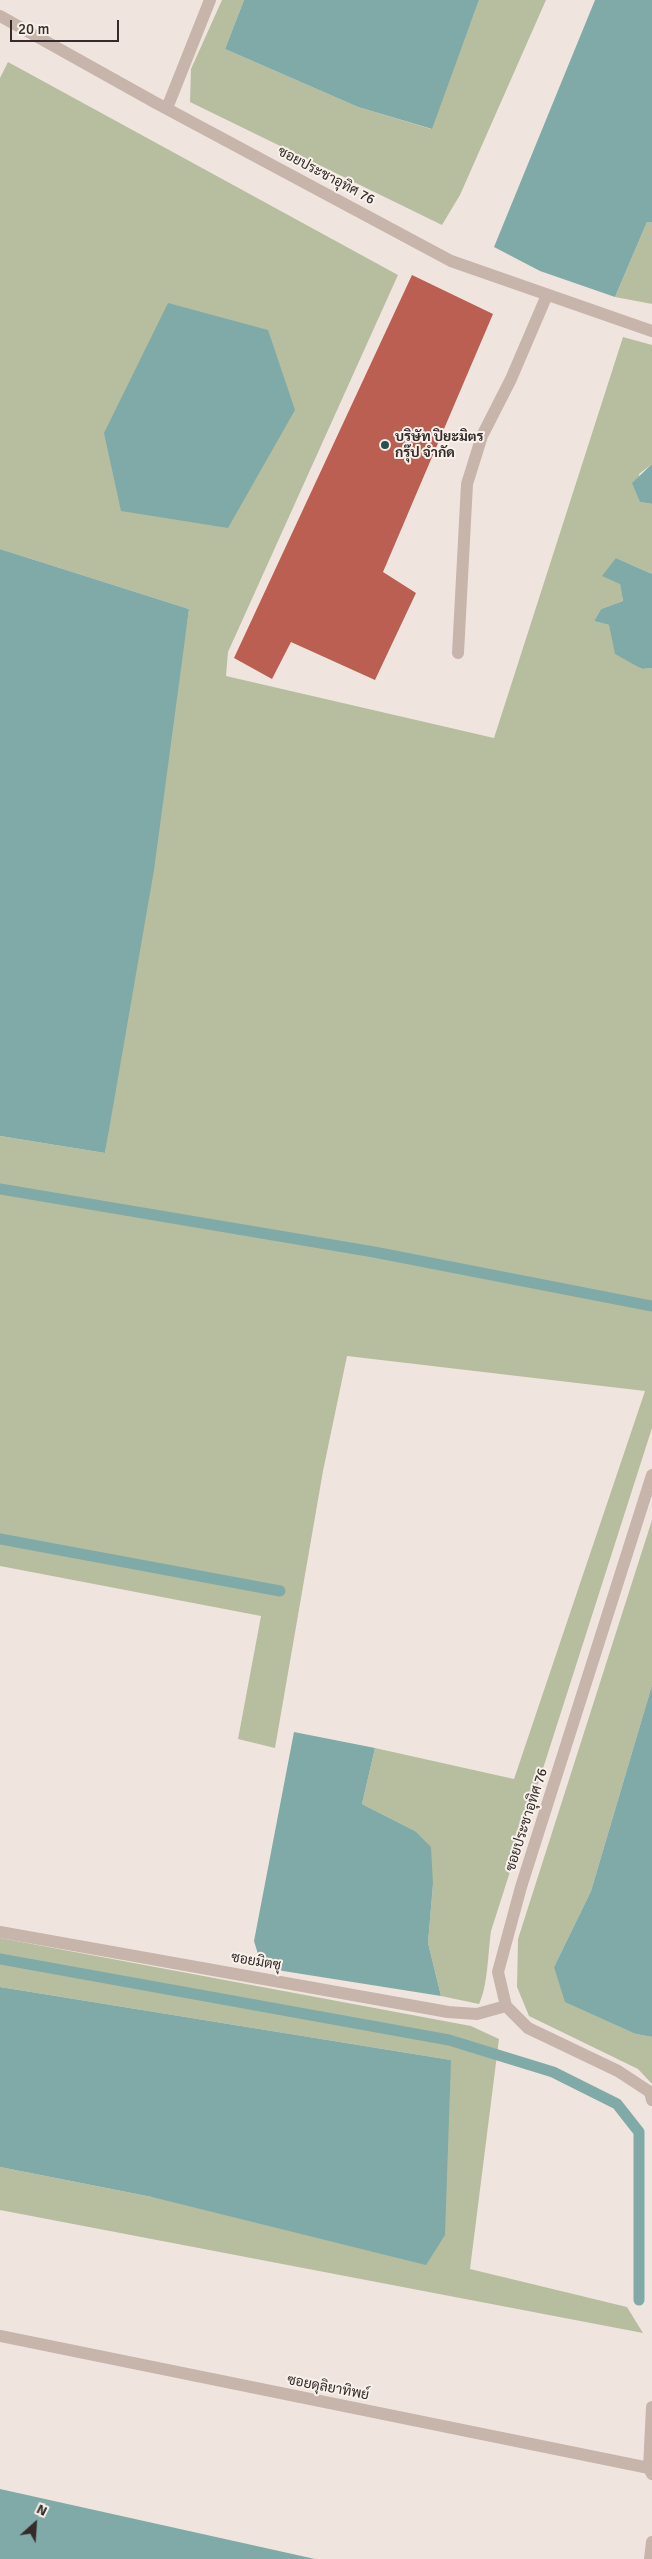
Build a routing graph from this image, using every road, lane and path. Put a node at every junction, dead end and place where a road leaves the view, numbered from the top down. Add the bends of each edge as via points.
1 (210, 0) edge
2 (0, 16) edge
3 (167, 108) junction
4 (547, 295) junction
5 (652, 331) edge
6 (458, 653) dead end
7 (652, 1476) edge
8 (0, 1932) edge
9 (506, 2006) junction
10 (652, 2100) edge
11 (0, 2336) edge
12 (652, 2407) edge
13 (651, 2471) edge
14 (652, 2542) edge
15 (650, 2559) edge

1 - 3 street
2 - 3 street, ซอยประชาอุทิศ 76
3 - 4 street, ซอยประชาอุทิศ 76 via 451,261
4 - 5 street, ซอยประชาอุทิศ 76
4 - 6 street via 512,379 482,436 467,484
7 - 9 street, ซอยประชาอุทิศ 76 via 504,1948 498,1972
8 - 9 street, ซอยมิตซุ via 448,2012 477,2014
9 - 10 street via 528,2028 618,2071 650,2092
11 - 13 street, ซอยดุลิยาทิพย์
12 - 13 street
14 - 15 street

